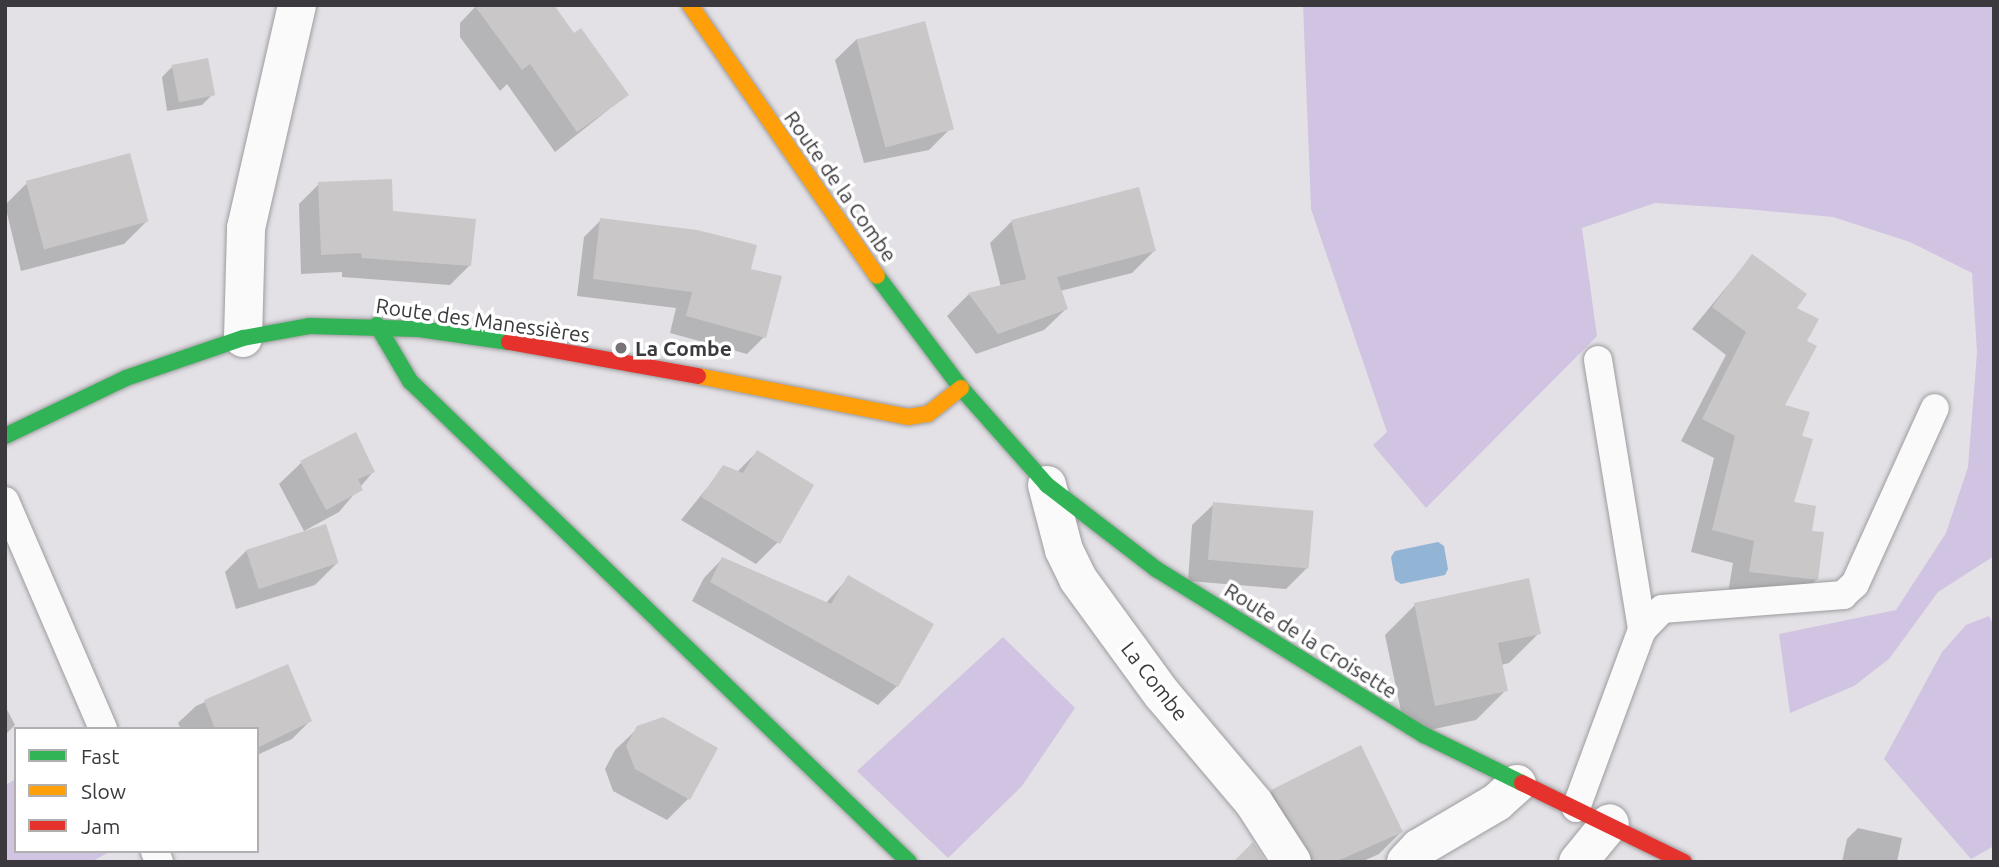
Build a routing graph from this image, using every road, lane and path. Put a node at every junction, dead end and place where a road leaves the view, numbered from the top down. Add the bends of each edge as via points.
1 (297, 5) edge
2 (690, 5) edge
3 (377, 325) junction
4 (243, 338) junction
5 (1598, 360) dead end
6 (961, 388) junction
7 (1935, 408) dead end
8 (5, 436) edge
9 (1047, 485) junction
10 (5, 501) edge
11 (1642, 630) junction
12 (102, 727) edge
13 (1517, 784) junction
14 (1576, 808) junction
15 (1610, 823) junction
16 (909, 862) edge
17 (1292, 862) edge
18 (1406, 862) edge
19 (1578, 862) edge
20 (1684, 862) edge

1 - 4 street via 246,228
2 - 6 street, Route de la Combe via 885,287
3 - 4 street, Route des Manessières via 309,326
3 - 6 street, Route des Manessières via 577,352 908,417 928,414
3 - 16 street via 410,381
4 - 8 street, Route des Manessières via 126,378
5 - 11 lane
6 - 9 street, Route de la Croisette
7 - 11 lane via 1855,584 1843,595 1662,609
9 - 13 street, Route de la Croisette via 1156,569 1424,735
9 - 17 street, La Combe via 1064,550 1079,579 1162,694 1254,803
10 - 12 lane
11 - 14 lane
13 - 14 street, Route de la Croisette
13 - 18 street via 1497,802 1419,848
14 - 15 street, Route de la Croisette
15 - 19 street
15 - 20 street, Route de la Croisette

